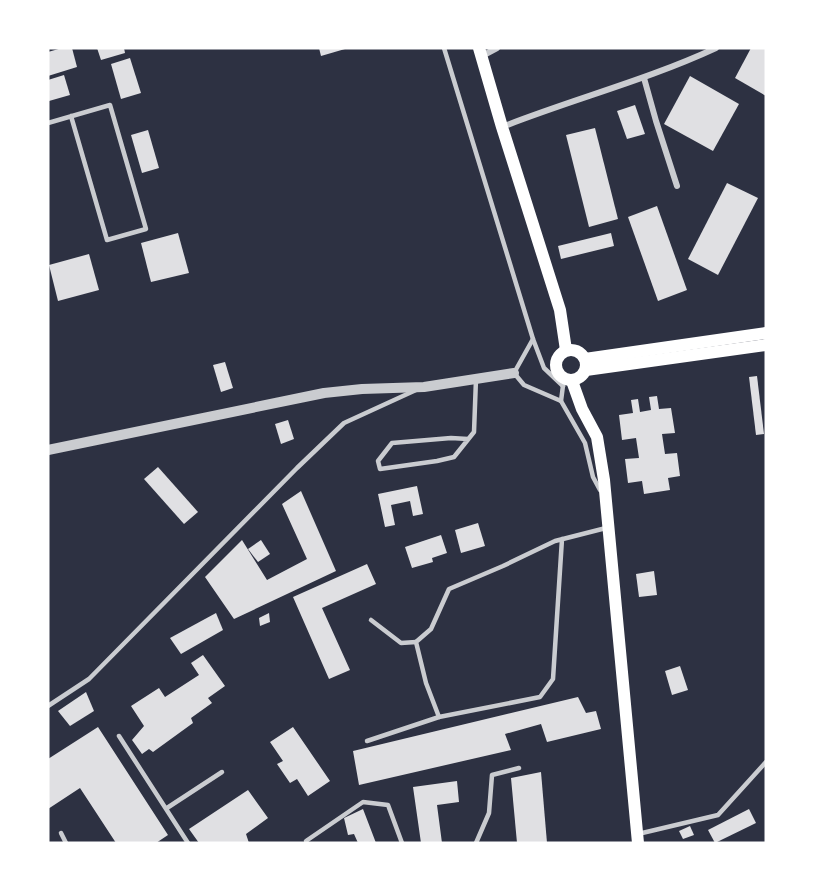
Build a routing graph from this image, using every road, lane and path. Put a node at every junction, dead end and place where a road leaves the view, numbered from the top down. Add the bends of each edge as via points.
1 (444, 48) edge
2 (497, 48) edge
3 (716, 48) edge
4 (480, 52) edge
5 (644, 78) junction
6 (71, 116) junction
7 (48, 123) edge
8 (502, 127) junction
9 (678, 186) dead end
10 (766, 333) edge
11 (533, 339) junction
12 (766, 345) edge
13 (566, 350) junction
14 (586, 365) junction
15 (514, 373) junction
16 (476, 379) junction
17 (566, 382) junction
18 (424, 387) junction
19 (561, 401) junction
20 (468, 439) junction
21 (48, 450) edge
22 (606, 499) junction
23 (609, 528) junction
24 (562, 539) junction
25 (371, 620) dead end
26 (416, 642) junction
27 (48, 706) edge
28 (439, 717) junction
29 (119, 736) dead end
30 (367, 741) dead end
31 (766, 762) edge
32 (519, 768) dead end
33 (222, 772) dead end
34 (166, 808) junction
35 (61, 833) dead end
36 (638, 839) edge
37 (306, 841) dead end
38 (66, 843) edge
39 (188, 843) edge
40 (402, 843) edge
41 (476, 843) edge

1 - 11 lane
2 - 4 street
3 - 5 street
4 - 8 main road
5 - 8 street
5 - 9 street
6 - 6 lane via 107,240 146,229 110,105
6 - 7 lane
8 - 13 main road via 560,310
10 - 14 main road
11 - 15 lane
11 - 17 lane via 544,368
12 - 14 main road
13 - 14 main road via 581,354
13 - 17 main road via 556,361 556,370
14 - 17 main road via 580,378
15 - 16 street
15 - 19 lane via 524,385
16 - 18 street
16 - 20 lane via 474,432
17 - 19 lane
17 - 22 main road via 597,437
18 - 21 street via 324,393
18 - 27 lane via 344,423 89,679
19 - 22 lane via 585,442 593,477
20 - 20 lane via 453,457 380,468 378,461 392,444
22 - 23 main road
23 - 24 lane
23 - 36 main road
24 - 26 lane via 449,589 431,629
24 - 28 lane via 553,679 540,697
25 - 26 lane via 402,644
26 - 28 lane
28 - 30 lane
29 - 34 lane
31 - 36 lane via 718,815
32 - 41 lane via 492,775 489,813
33 - 34 lane
34 - 39 lane
35 - 38 lane
37 - 40 lane via 363,802 388,805

